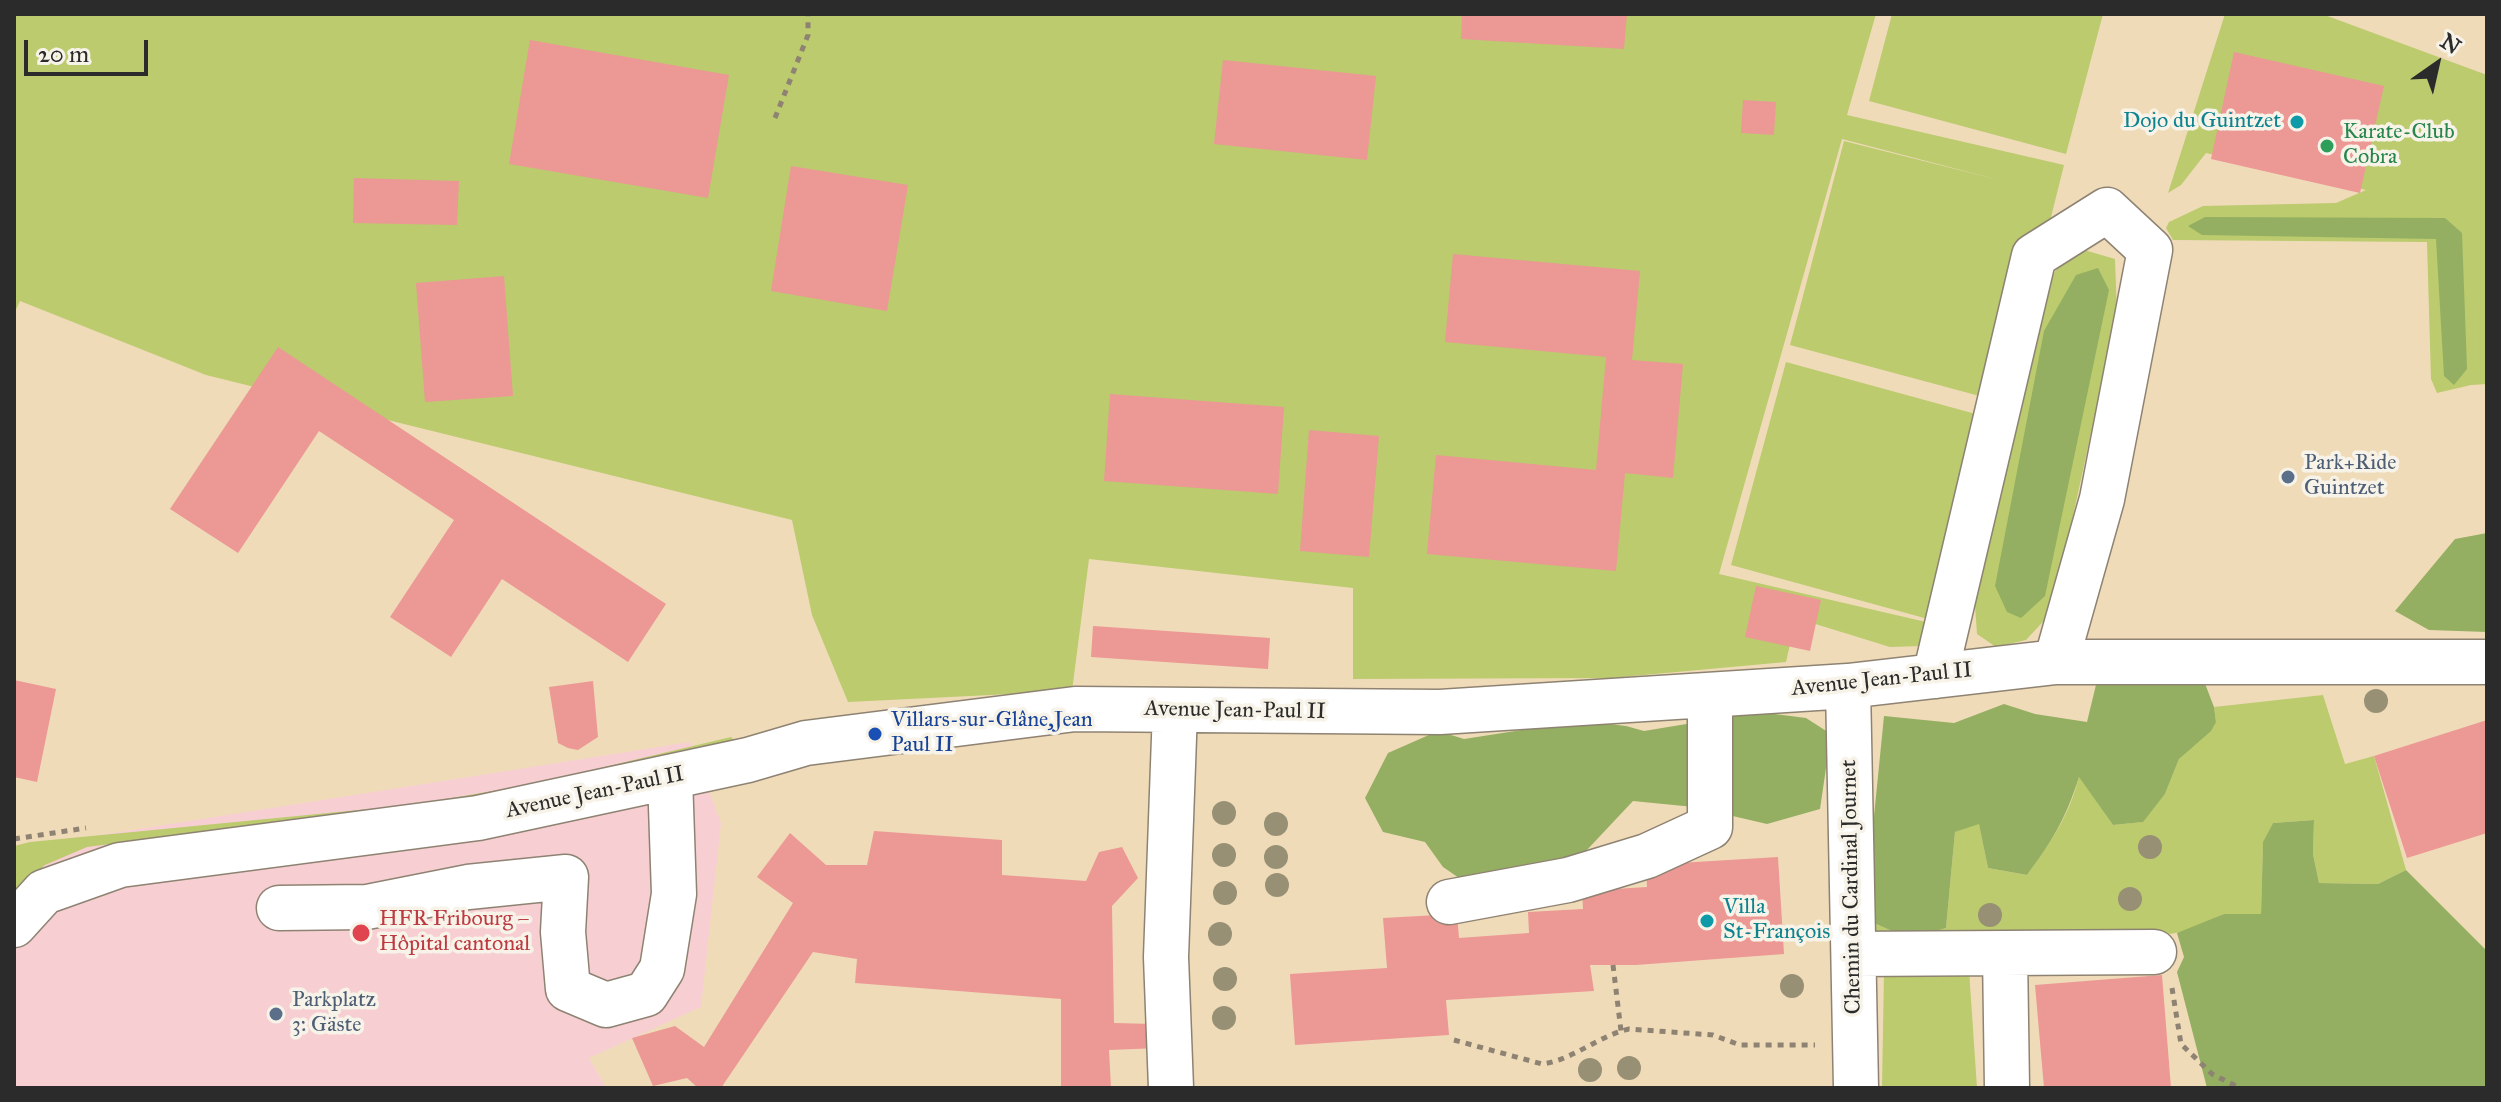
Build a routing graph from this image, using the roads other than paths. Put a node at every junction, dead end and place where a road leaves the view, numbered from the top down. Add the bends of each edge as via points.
1 (2056, 662) junction
2 (2487, 662) edge
3 (1935, 676) junction
4 (1848, 686) junction
5 (1710, 695) junction
6 (1175, 710) junction
7 (670, 777) junction
8 (1449, 902) dead end
9 (279, 908) dead end
10 (14, 925) edge
11 (2154, 952) road end
12 (2005, 953) junction
13 (1854, 954) junction
14 (1856, 1067) edge
15 (1171, 1088) edge
16 (2007, 1088) edge

1 - 2 street, Avenue Jean-Paul II
1 - 3 street, Avenue Jean-Paul II
1 - 3 street via 2102,499 2150,250 2107,210 2034,256
3 - 4 street, Avenue Jean-Paul II
4 - 5 street, Avenue Jean-Paul II
4 - 13 street, Chemin du Cardinal Journet
5 - 6 street, Avenue Jean-Paul II via 1440,712
5 - 8 street via 1710,827 1647,856 1568,880
6 - 7 street, Avenue Jean-Paul II via 1075,709 806,743
6 - 15 street via 1166,957
7 - 9 street via 674,894 662,969 646,994 606,1005 568,989 566,877 468,887 367,907
7 - 10 street, Avenue Jean-Paul II via 478,818 120,865 44,892
11 - 12 street
12 - 13 street
12 - 16 street
13 - 14 street, Chemin du Cardinal Journet

